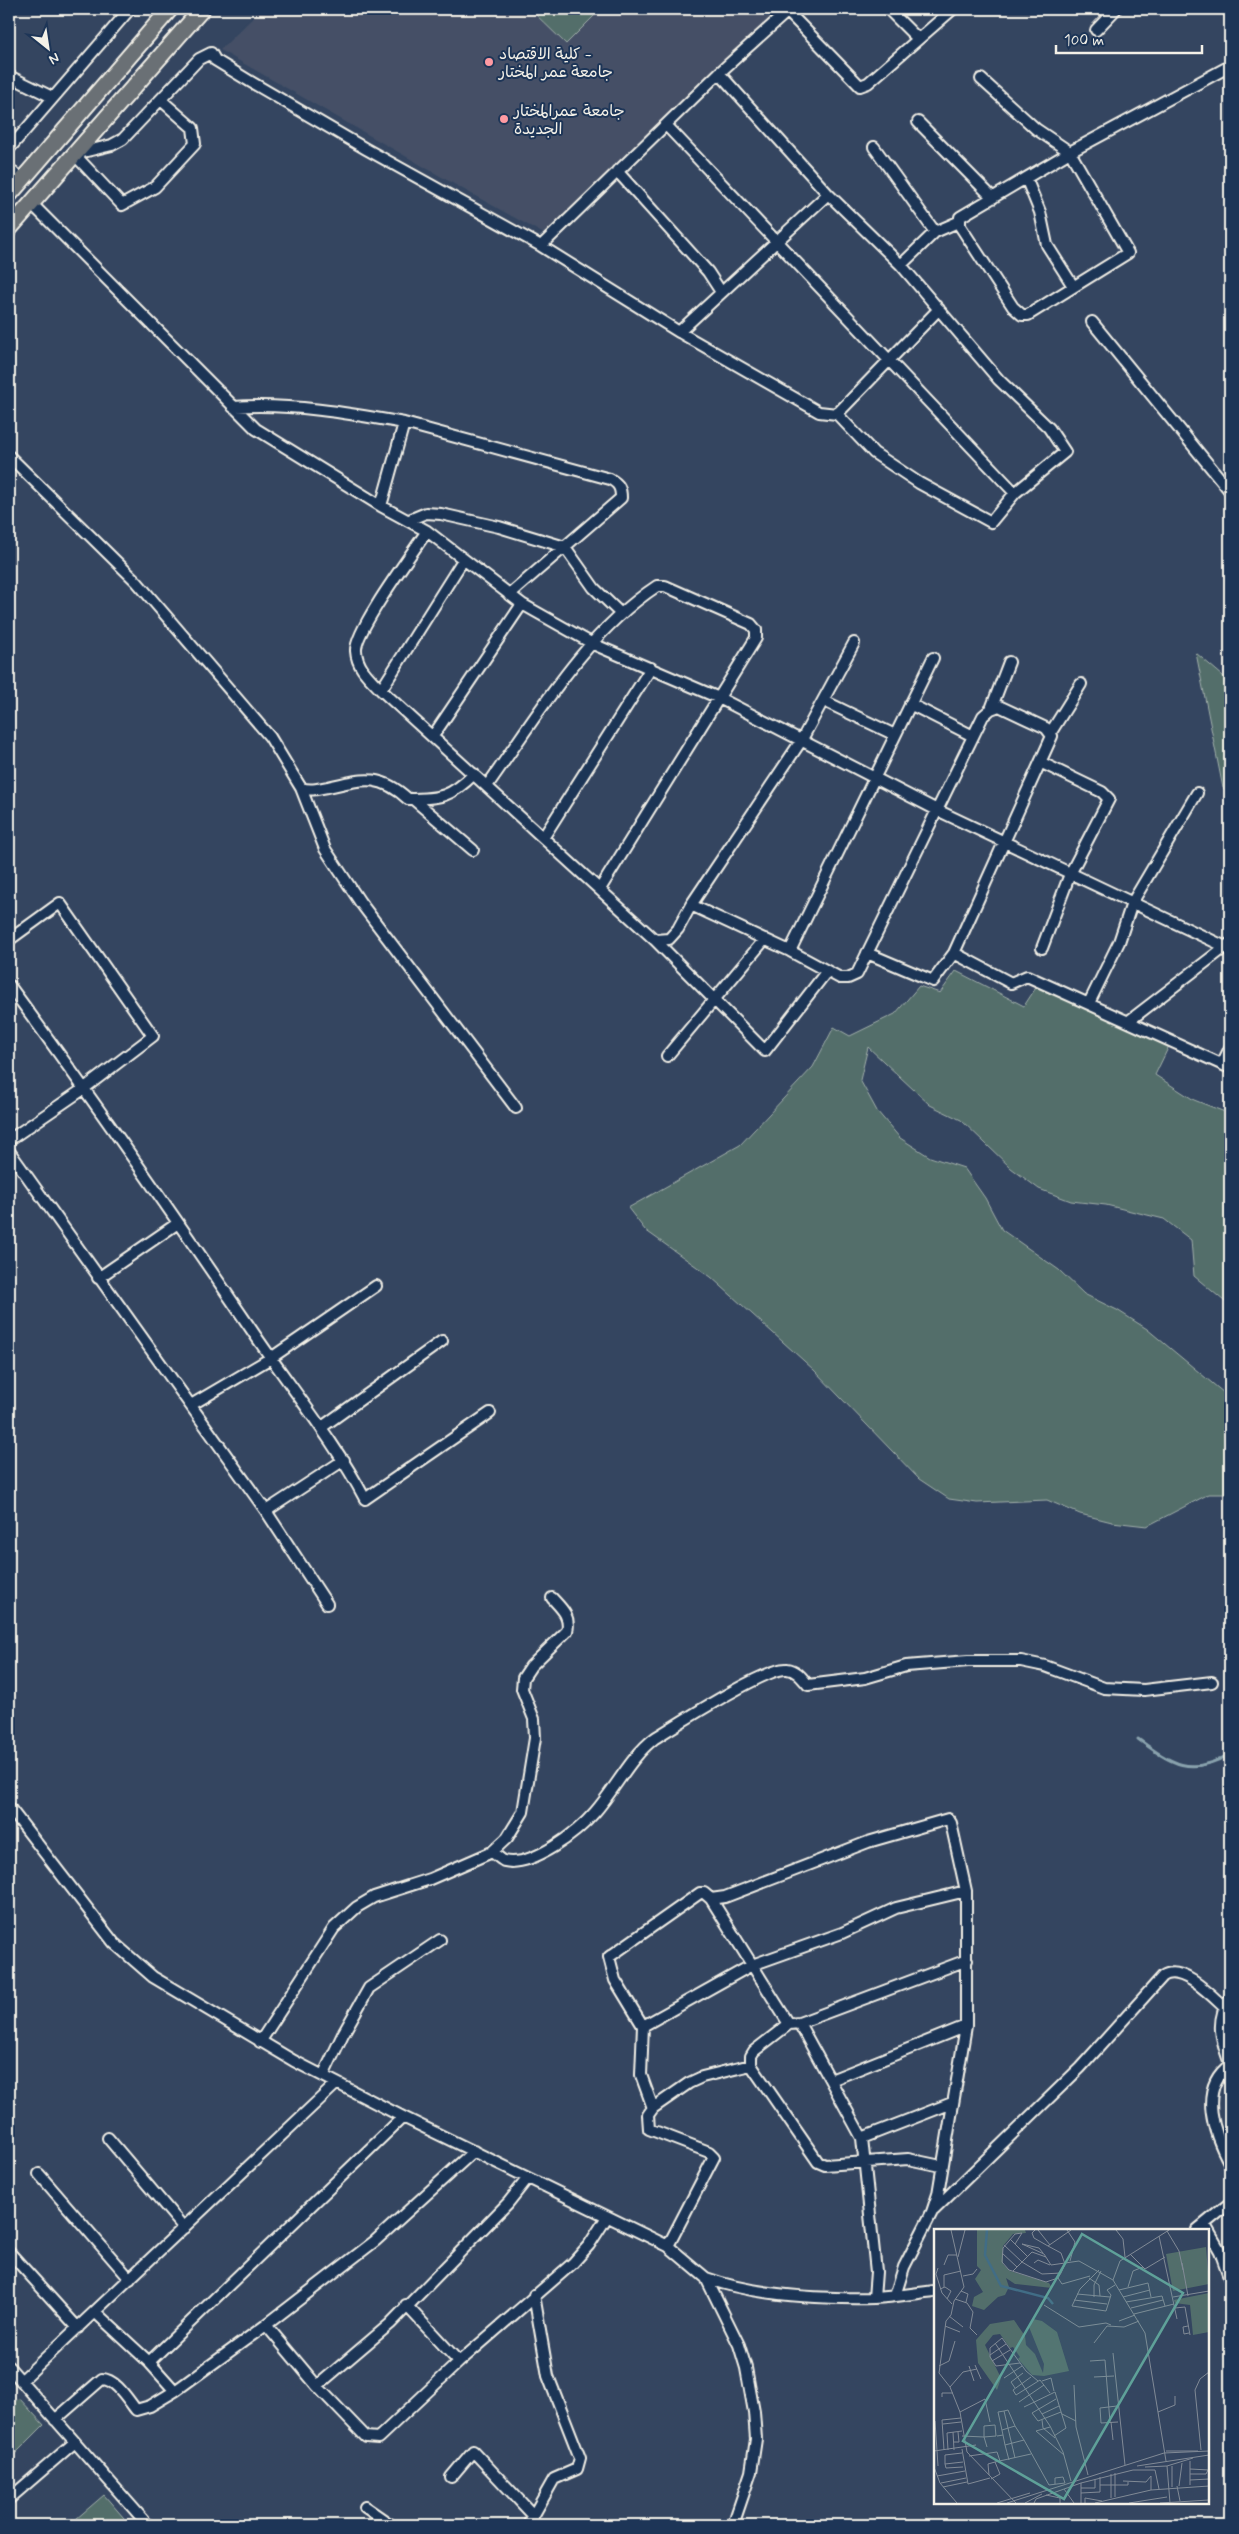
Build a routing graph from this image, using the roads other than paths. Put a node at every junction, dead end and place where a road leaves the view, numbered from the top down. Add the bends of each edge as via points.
1 (130, 9) edge
2 (170, 9) edge
3 (202, 9) edge
4 (888, 9) edge
5 (1116, 9) edge
6 (788, 10) edge
7 (948, 10) edge
8 (1096, 30) dead end
9 (917, 38) junction
10 (1230, 66) edge
11 (719, 73) junction
12 (9, 76) edge
13 (981, 79) dead end
14 (52, 97) junction
15 (161, 100) junction
16 (918, 122) dead end
17 (666, 124) junction
18 (874, 148) dead end
19 (9, 149) edge
20 (1070, 152) junction
21 (74, 154) junction
22 (9, 168) edge
23 (617, 171) junction
24 (1026, 178) junction
25 (21, 181) junction
26 (828, 194) junction
27 (9, 195) edge
28 (993, 198) junction
29 (31, 203) junction
30 (958, 222) junction
31 (9, 229) edge
32 (936, 232) junction
33 (776, 241) junction
34 (541, 246) junction
35 (901, 265) junction
36 (1073, 286) junction
37 (721, 292) junction
38 (939, 309) junction
39 (1092, 322) dead end
40 (679, 332) junction
41 (889, 360) junction
42 (233, 406) junction
43 (837, 414) junction
44 (404, 423) junction
45 (9, 456) edge
46 (1230, 491) edge
47 (1015, 493) junction
48 (381, 506) junction
49 (409, 520) junction
50 (427, 531) junction
51 (565, 547) junction
52 (464, 560) junction
53 (508, 595) junction
54 (522, 604) junction
55 (621, 614) junction
56 (854, 643) dead end
57 (593, 644) junction
58 (933, 658) dead end
59 (1009, 662) dead end
60 (651, 668) junction
61 (1081, 684) dead end
62 (381, 690) junction
63 (719, 698) junction
64 (824, 702) junction
65 (910, 704) junction
66 (991, 708) junction
67 (1051, 732) junction
68 (895, 735) junction
69 (433, 736) junction
70 (973, 736) junction
71 (802, 742) junction
72 (1042, 763) junction
73 (474, 774) junction
74 (874, 776) junction
75 (487, 786) junction
76 (301, 788) junction
77 (1197, 793) dead end
78 (413, 799) junction
79 (937, 810) junction
80 (543, 838) junction
81 (1003, 841) junction
82 (473, 850) dead end
83 (1070, 874) junction
84 (600, 889) junction
85 (1132, 903) junction
86 (692, 905) junction
87 (765, 939) junction
88 (9, 940) edge
89 (655, 940) junction
90 (1228, 946) edge
91 (1042, 948) dead end
92 (790, 951) junction
93 (867, 952) junction
94 (954, 953) junction
95 (827, 971) junction
96 (9, 985) edge
97 (714, 1000) junction
98 (1089, 1003) junction
99 (1128, 1021) junction
100 (1230, 1048) edge
101 (667, 1056) dead end
102 (1226, 1066) edge
103 (82, 1090) junction
104 (516, 1108) dead end
105 (9, 1140) edge
106 (9, 1151) edge
107 (178, 1224) junction
108 (98, 1278) junction
109 (376, 1286) dead end
110 (442, 1342) dead end
111 (271, 1358) junction
112 (191, 1405) junction
113 (490, 1413) dead end
114 (322, 1427) junction
115 (344, 1460) junction
116 (266, 1511) junction
117 (552, 1598) dead end
118 (327, 1604) dead end
119 (1212, 1682) dead end
120 (9, 1807) edge
121 (492, 1852) junction
122 (966, 1891) junction
123 (711, 1899) junction
124 (440, 1940) dead end
125 (967, 1960) junction
126 (752, 1965) junction
127 (1230, 1998) edge
128 (1224, 2007) junction
129 (794, 2024) junction
130 (643, 2026) junction
131 (966, 2026) junction
132 (260, 2042) junction
133 (1230, 2064) edge
134 (751, 2065) junction
135 (323, 2076) junction
136 (831, 2080) junction
137 (337, 2083) junction
138 (952, 2103) junction
139 (653, 2108) junction
140 (403, 2117) junction
141 (108, 2138) dead end
142 (862, 2138) junction
143 (474, 2151) junction
144 (866, 2160) junction
145 (1230, 2164) edge
146 (941, 2166) junction
147 (39, 2174) dead end
148 (527, 2178) junction
149 (1230, 2203) edge
150 (932, 2212) junction
151 (607, 2217) junction
152 (184, 2228) junction
153 (1201, 2228) edge
154 (1209, 2238) edge
155 (668, 2246) junction
156 (9, 2252) edge
157 (706, 2278) junction
158 (130, 2279) junction
159 (1230, 2279) edge
160 (934, 2291) edge
161 (534, 2295) junction
162 (895, 2296) junction
163 (874, 2298) junction
164 (406, 2305) junction
165 (95, 2312) junction
166 (266, 2325) junction
167 (78, 2328) junction
168 (149, 2362) junction
169 (459, 2362) junction
170 (9, 2367) edge
171 (21, 2381) junction
172 (317, 2386) junction
173 (175, 2391) junction
174 (56, 2420) junction
175 (75, 2442) junction
176 (451, 2477) dead end
177 (9, 2499) edge
178 (364, 2507) dead end
179 (530, 2520) edge
180 (148, 2525) edge
181 (391, 2525) edge
182 (733, 2525) edge

1 - 14 street
2 - 25 highway
3 - 21 highway
4 - 9 street
5 - 8 street
6 - 9 street via 860,86 868,83
6 - 11 street
7 - 9 street
10 - 20 street
11 - 17 street
11 - 26 street
12 - 14 street
13 - 20 street via 1036,128
14 - 19 street
15 - 21 street via 118,142
15 - 21 street via 193,128 195,144 155,187 122,205
15 - 34 street via 200,59 211,53 215,60 259,87
16 - 28 street
17 - 23 street
17 - 33 street
18 - 32 street
20 - 24 street
20 - 36 street via 1128,253
21 - 29 highway
22 - 25 street
23 - 34 street
23 - 37 street via 708,272
24 - 28 street
24 - 36 street via 1040,212 1046,246
25 - 27 highway
26 - 33 street
26 - 35 street
28 - 30 street via 960,217
29 - 31 highway
29 - 42 street
30 - 32 street
30 - 36 street via 1013,307 1022,315 1028,315
32 - 35 street
33 - 37 street
33 - 41 street
34 - 40 street
35 - 38 street
37 - 40 street
38 - 41 street
38 - 47 street via 999,380 1050,428 1065,452
39 - 46 street
40 - 43 street via 819,412
41 - 43 street
41 - 47 street
42 - 44 street via 265,405
42 - 48 street via 275,442
43 - 47 street via 874,453 919,483 991,522
44 - 48 street
44 - 51 street via 617,483 621,498
45 - 76 street via 137,582 270,737
48 - 49 street
49 - 50 street
49 - 51 street via 426,513 441,514
50 - 52 street
50 - 62 street via 357,640 359,664
51 - 53 street
51 - 55 street via 594,588
52 - 53 street
52 - 62 street
53 - 54 street
54 - 57 street
54 - 69 street
55 - 57 street
55 - 63 street via 649,591 664,586 751,624 756,630 756,638
56 - 64 street
57 - 60 street
57 - 75 street via 573,666
58 - 65 street
59 - 66 street
60 - 63 street
60 - 80 street
61 - 67 street
62 - 69 street
63 - 71 street
63 - 84 street
64 - 68 street
64 - 71 street
65 - 68 street
65 - 70 street
66 - 67 street via 999,706
66 - 70 street via 982,716
67 - 72 street via 1051,742
68 - 74 street
69 - 73 street
70 - 79 street
71 - 74 street
71 - 86 street
72 - 81 street
72 - 83 street via 1102,792 1109,799
73 - 75 street
73 - 78 street via 458,789 439,799
74 - 79 street
74 - 92 street
75 - 80 street
76 - 78 street via 309,790 374,780 391,784 408,799
76 - 104 street via 330,857 360,902
77 - 85 street
78 - 82 street
79 - 81 street
79 - 93 street
80 - 84 street
81 - 83 street
81 - 94 street
83 - 85 street
83 - 91 street
84 - 89 street
85 - 90 street
85 - 98 street via 1119,942
86 - 87 street
86 - 89 street via 669,939
87 - 92 street
87 - 97 street
88 - 103 street via 60,904 153,1036
89 - 97 street
90 - 99 street
92 - 95 street
93 - 94 street via 933,981
93 - 95 street via 857,974 840,978
94 - 98 street via 1011,983 1027,976
95 - 97 street via 766,1051
96 - 103 street
97 - 101 street
98 - 99 street
99 - 102 street
100 - 102 street
103 - 105 street
103 - 107 street
106 - 108 street
107 - 108 street
107 - 111 street
108 - 112 street
109 - 111 street
110 - 114 street
111 - 112 street
111 - 114 street
112 - 116 street
113 - 115 street via 365,1499
114 - 115 street
115 - 116 street
116 - 118 street
117 - 121 street via 566,1615 568,1631 531,1666 523,1678 522,1689 534,1719 535,1738 526,1800 518,1822
119 - 121 street via 1144,1690 1104,1688 1045,1666 1021,1661 906,1666 865,1678 808,1685 794,1671 777,1671 655,1738 642,1750 597,1811 548,1850 526,1861 504,1861
120 - 132 street via 114,1943 132,1961
121 - 132 street via 356,1906 334,1928
122 - 123 street via 951,1823 948,1819 941,1819 868,1842 725,1897
122 - 125 street
122 - 126 street via 896,1908 842,1933
123 - 126 street
123 - 130 street via 700,1893 609,1957 615,1980
124 - 135 street via 370,1988
125 - 129 street
125 - 131 street
126 - 129 street
126 - 130 street
127 - 128 street
128 - 133 street via 1220,2030
128 - 150 street via 1185,1976 1173,1972 1163,1976 1080,2068
129 - 134 street via 754,2051
129 - 136 street
130 - 139 street via 641,2075
131 - 136 street
131 - 138 street
132 - 135 street
133 - 145 street via 1215,2081 1210,2100 1221,2144
134 - 139 street via 696,2080
134 - 144 street via 818,2162 825,2165
135 - 137 street
136 - 142 street
137 - 140 street
137 - 152 street
138 - 142 street
138 - 146 street
139 - 155 street via 648,2115 649,2129 709,2152 714,2158
140 - 143 street
140 - 168 street
141 - 152 street
142 - 144 street
143 - 148 street
143 - 166 street via 375,2241
144 - 146 street via 908,2159
144 - 163 street via 876,2272
146 - 150 street
147 - 158 street
148 - 151 street
148 - 164 street via 508,2203
149 - 153 street
150 - 162 street via 917,2239
151 - 155 street
151 - 161 street via 573,2263
152 - 158 street
154 - 159 street via 1220,2251
155 - 157 street
156 - 167 street
157 - 163 street via 726,2286 768,2292
157 - 182 street via 739,2345 754,2412 756,2439 751,2472
158 - 165 street
160 - 162 street
161 - 169 street
161 - 179 street via 548,2376 580,2458 577,2469 554,2480
162 - 163 street
164 - 169 street
164 - 172 street via 390,2324
165 - 167 street
165 - 168 street
166 - 172 street
166 - 173 street
167 - 171 street
168 - 173 street
169 - 172 street via 378,2438 366,2437
170 - 171 street
171 - 174 street
173 - 174 street via 150,2406 136,2410 108,2380 102,2379
174 - 175 street
175 - 177 street
175 - 180 street
176 - 179 street via 473,2451
178 - 181 street

